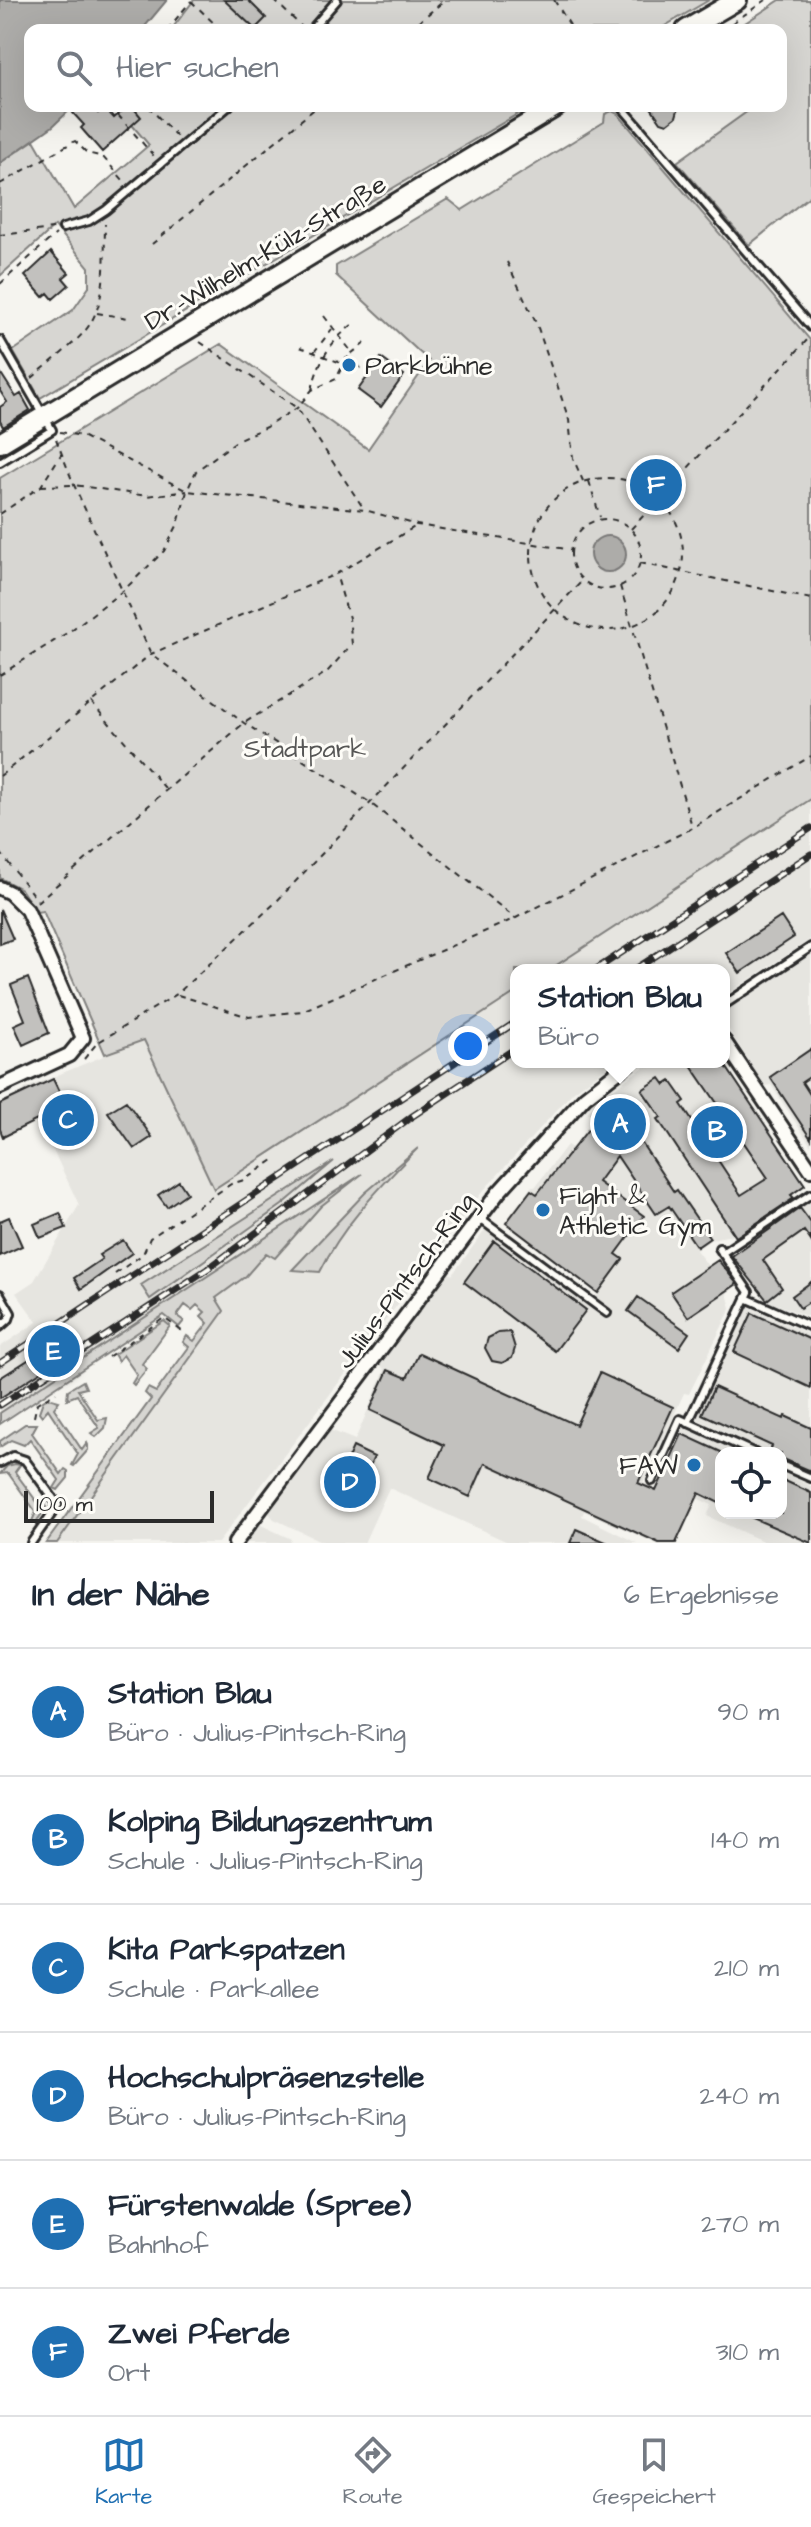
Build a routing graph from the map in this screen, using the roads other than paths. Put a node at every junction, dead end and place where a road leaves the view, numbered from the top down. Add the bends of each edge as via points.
1 (337, 0) edge
2 (737, 0) edge
3 (314, 24) edge
4 (696, 24) edge
5 (222, 112) edge
6 (547, 112) edge
7 (626, 112) edge
8 (63, 228) road end
9 (811, 327) edge
10 (0, 340) edge
11 (48, 424) junction
12 (0, 443) edge
13 (0, 462) edge
14 (0, 888) edge
15 (811, 947) edge
16 (730, 1001) edge
17 (730, 1050) edge
18 (621, 1068) edge
19 (0, 1087) edge
20 (811, 1170) edge
21 (811, 1194) edge
22 (479, 1218) junction
23 (2, 1297) edge
24 (746, 1298) junction
25 (0, 1309) edge
26 (607, 1313) dead end
27 (2, 1326) edge
28 (811, 1327) edge
29 (688, 1423) junction
30 (742, 1447) edge
31 (0, 1463) edge
32 (787, 1468) edge
33 (811, 1478) edge
34 (652, 1481) dead end
35 (31, 1543) edge
36 (235, 1543) edge

1 - 3 lane
2 - 4 main road
5 - 8 lane via 106,210
6 - 11 main road, Dr.-Wilhelm-Külz-Straße
7 - 9 lane
10 - 11 lane
11 - 12 main road, Dr.-Wilhelm-Külz-Straße
11 - 13 lane
14 - 19 street via 27,910 83,1038 69,1055
15 - 16 lane
17 - 20 street
18 - 22 street, Julius-Pintsch-Ring via 565,1118
21 - 24 lane via 720,1251 749,1292
22 - 26 lane
22 - 36 street, Julius-Pintsch-Ring
23 - 25 lane
23 - 27 lane via 11,1313
24 - 28 lane
24 - 29 lane
29 - 30 lane
29 - 34 lane via 680,1419
31 - 35 lane via 13,1456 25,1460 58,1505
32 - 33 lane

